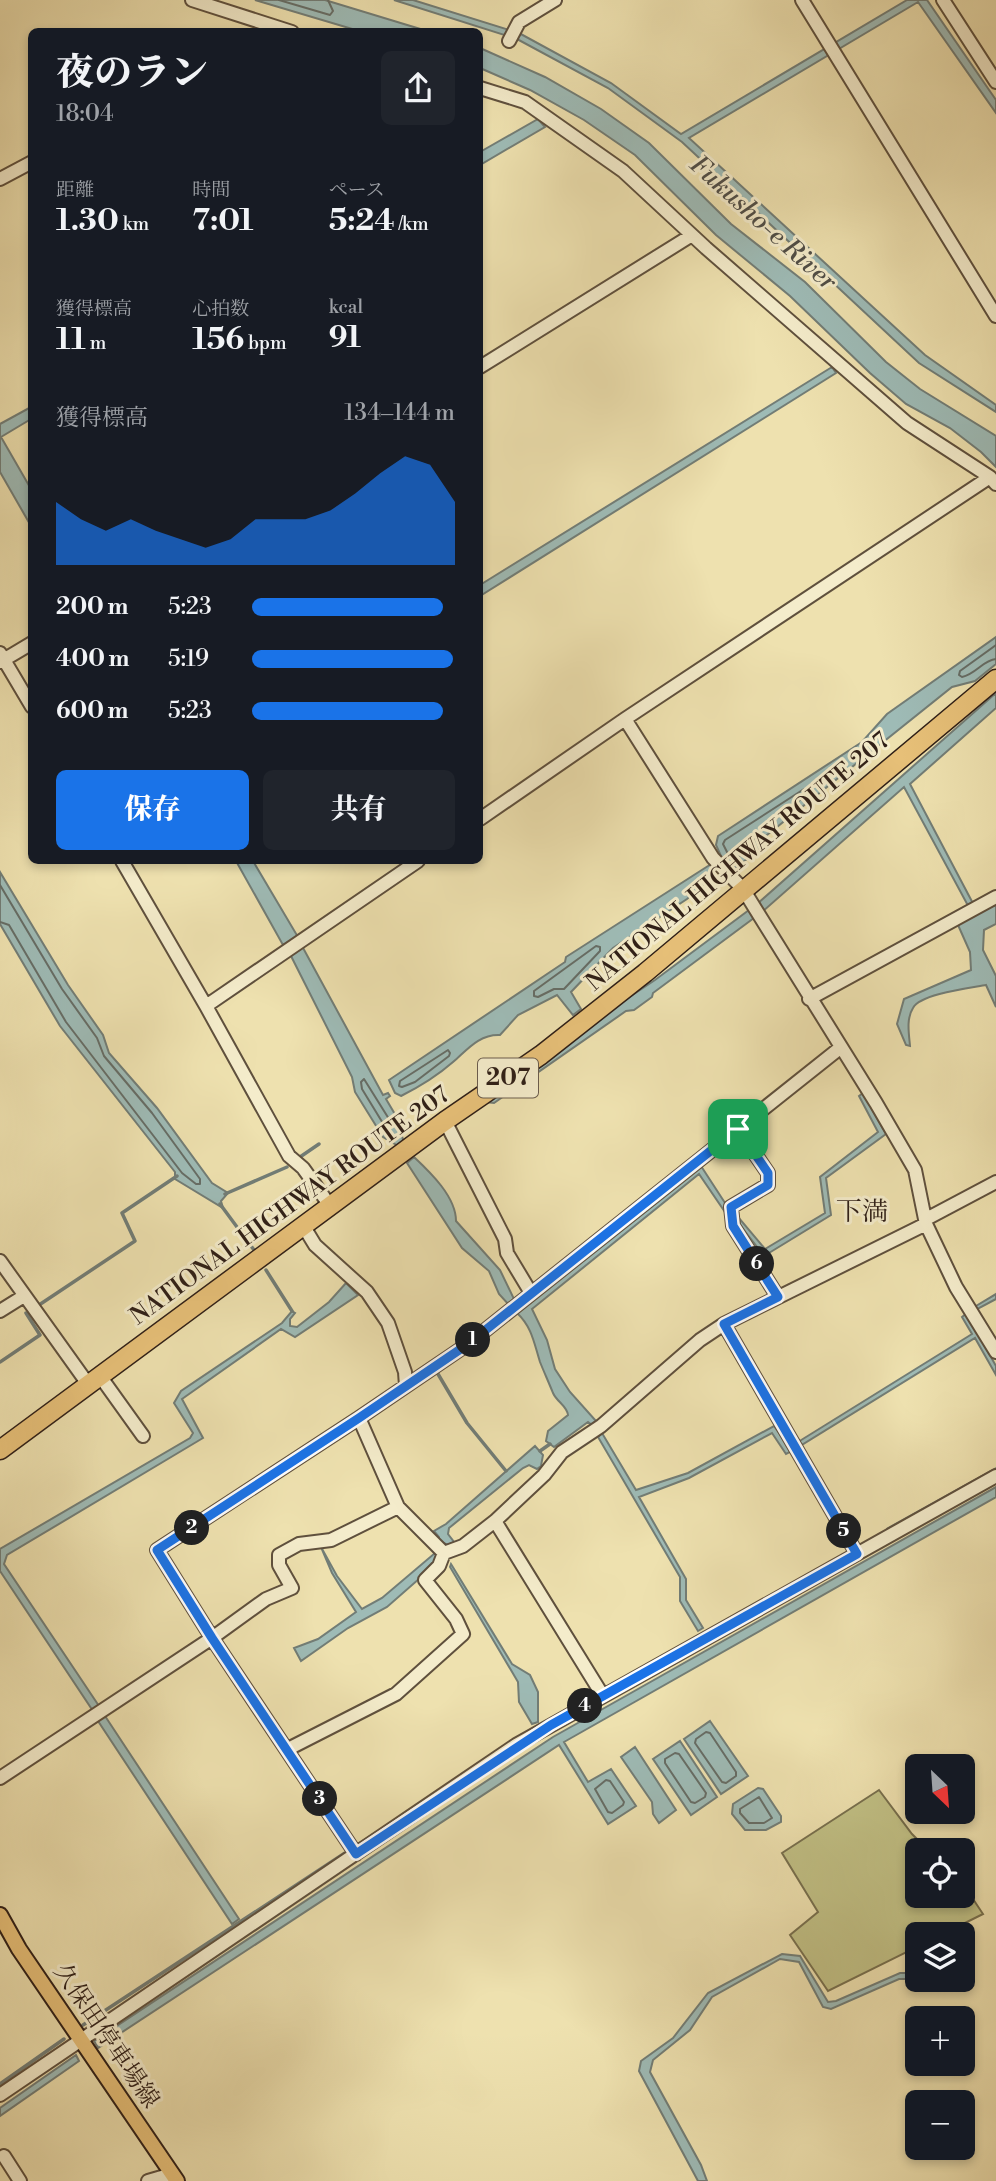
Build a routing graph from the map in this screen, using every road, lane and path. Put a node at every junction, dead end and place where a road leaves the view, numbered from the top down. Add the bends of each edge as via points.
1 (192, 0) edge
2 (555, 0) edge
3 (802, 0) edge
4 (943, 0) edge
5 (271, 28) edge
6 (509, 41) dead end
7 (996, 56) edge
8 (983, 64) junction
9 (996, 82) edge
10 (483, 89) edge
11 (28, 164) edge
12 (0, 179) edge
13 (692, 235) junction
14 (996, 316) edge
15 (483, 364) edge
16 (993, 480) edge
17 (28, 645) edge
18 (1, 658) edge
19 (996, 679) edge
20 (28, 701) edge
21 (625, 719) junction
22 (483, 817) edge
23 (123, 864) edge
24 (414, 864) edge
25 (747, 895) junction
26 (996, 897) edge
27 (809, 999) junction
28 (206, 1006) junction
29 (841, 1048) junction
30 (445, 1121) junction
31 (738, 1129) junction
32 (996, 1182) edge
33 (331, 1207) junction
34 (926, 1220) junction
35 (304, 1227) junction
36 (0, 1261) edge
37 (24, 1296) junction
38 (778, 1297) junction
39 (521, 1301) junction
40 (0, 1311) edge
41 (724, 1324) junction
42 (996, 1352) edge
43 (94, 1380) junction
44 (407, 1387) junction
45 (359, 1418) junction
46 (144, 1436) dead end
47 (0, 1450) edge
48 (996, 1476) edge
49 (398, 1507) junction
50 (495, 1521) junction
51 (439, 1549) junction
52 (855, 1549) junction
53 (212, 1638) junction
54 (603, 1696) junction
55 (289, 1753) junction
56 (0, 1778) edge
57 (356, 1854) junction
58 (0, 1915) edge
59 (80, 2039) junction
60 (0, 2095) edge
61 (4, 2156) dead end
62 (174, 2177) edge
63 (20, 2181) edge
64 (148, 2181) edge

1 - 5 street
2 - 6 street via 519,22
3 - 14 street
4 - 8 street
7 - 8 street
8 - 9 street
10 - 13 street via 525,102 623,171
11 - 12 street
13 - 15 street
13 - 16 street via 907,423
16 - 21 street
17 - 18 street
18 - 20 street
19 - 25 highway, NATIONAL HIGHWAY ROUTE 207 / 207
21 - 22 street
21 - 25 street via 713,858
23 - 28 street
24 - 28 street
25 - 27 street
25 - 30 highway, NATIONAL HIGHWAY ROUTE 207 / 207 via 552,1047
26 - 27 street
27 - 29 street
28 - 33 street via 289,1156
29 - 31 street
29 - 34 street via 915,1170
30 - 33 highway, NATIONAL HIGHWAY ROUTE 207 / 207
30 - 39 street via 505,1240
31 - 38 street via 768,1173 768,1185 731,1207 733,1226
31 - 39 street
32 - 34 street
33 - 35 highway, NATIONAL HIGHWAY ROUTE 207 / 207
34 - 38 street
34 - 42 street via 956,1287
35 - 43 highway, NATIONAL HIGHWAY ROUTE 207 / 207
35 - 44 street via 315,1245 366,1292 388,1323
36 - 37 street
37 - 40 street
37 - 43 street
38 - 41 street
39 - 44 street
41 - 50 street via 562,1452
41 - 52 street
43 - 46 street
43 - 47 highway, NATIONAL HIGHWAY ROUTE 207 / 207
44 - 45 street
45 - 49 street
45 - 53 street via 157,1550
48 - 52 street
49 - 51 street
49 - 53 street via 331,1540 299,1544 279,1555 279,1565 292,1588 266,1599
50 - 51 street via 463,1546
50 - 54 street
51 - 55 street via 439,1566 425,1580 463,1634 396,1694 292,1747
52 - 54 street
53 - 55 street
53 - 56 street
54 - 57 street via 516,1745
55 - 57 street
57 - 59 street
58 - 59 main road, 久保田停車場線
59 - 60 street
59 - 62 main road, 久保田停車場線
61 - 63 street
62 - 64 street

